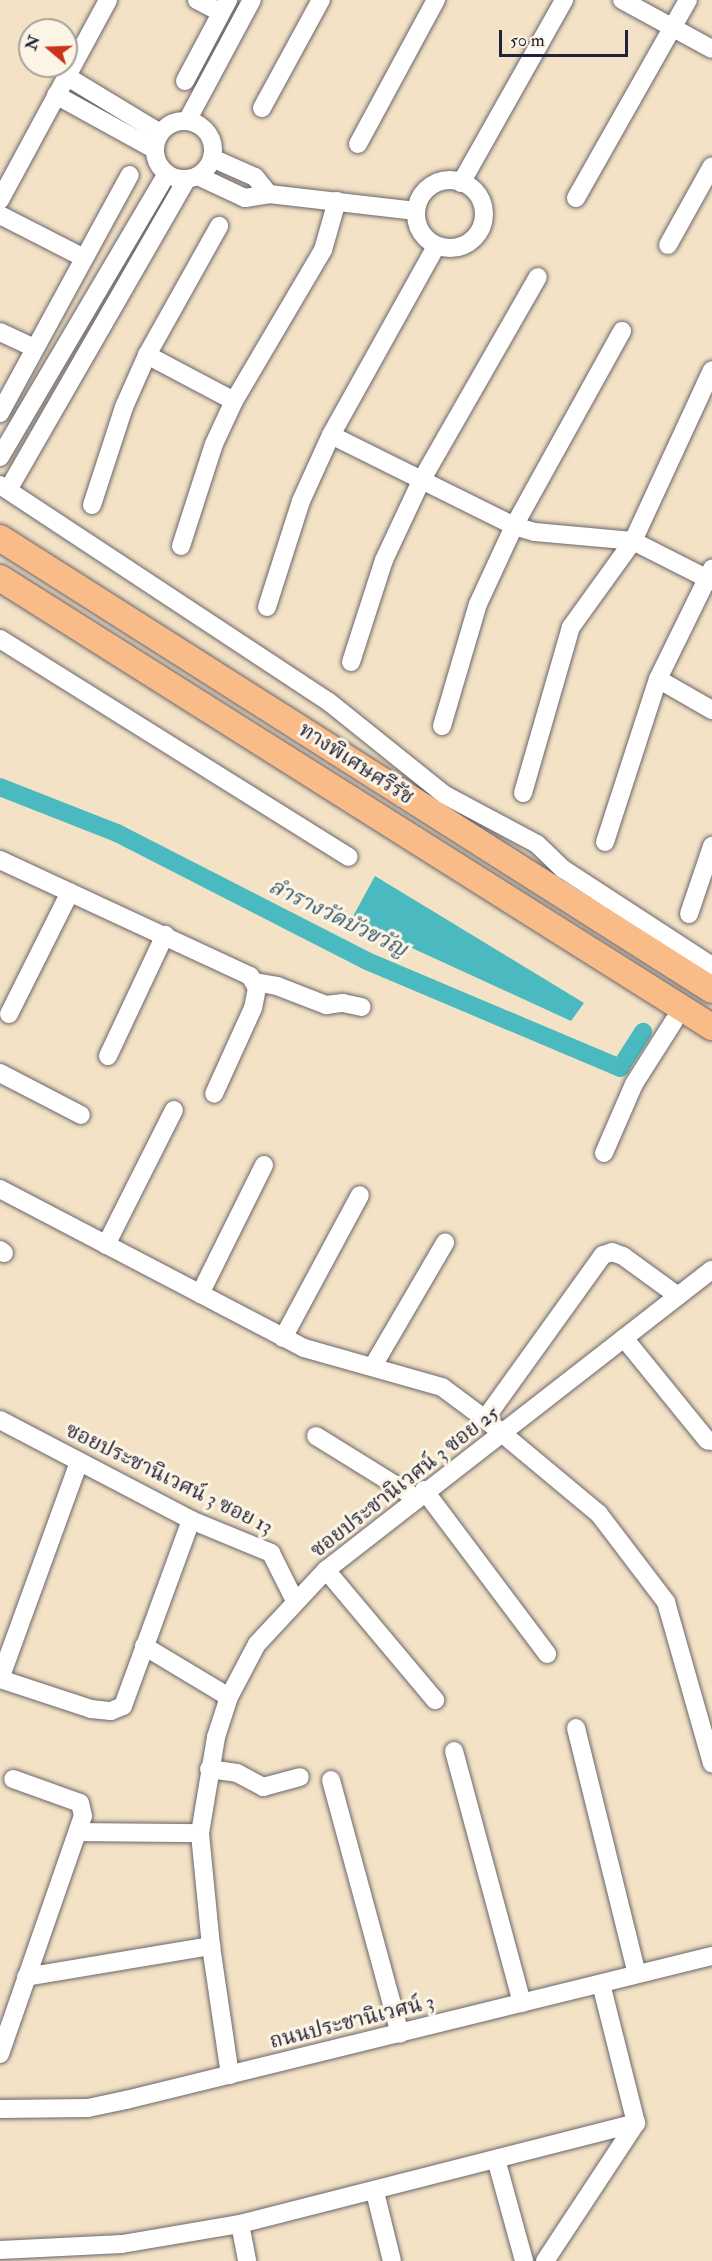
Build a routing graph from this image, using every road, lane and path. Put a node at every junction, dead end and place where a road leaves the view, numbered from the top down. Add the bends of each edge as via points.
1 (108, 0) edge
2 (197, 0) edge
3 (252, 0) edge
4 (321, 0) edge
5 (436, 0) edge
6 (564, 0) edge
7 (622, 0) edge
8 (688, 0) edge
9 (225, 6) edge
10 (673, 27) junction
11 (712, 49) edge
12 (78, 54) edge
13 (65, 78) edge
14 (69, 78) edge
15 (185, 81) dead end
16 (56, 95) junction
17 (262, 108) dead end
18 (187, 121) junction
19 (157, 141) junction
20 (358, 144) dead end
21 (212, 158) junction
22 (712, 166) edge
23 (167, 174) junction
24 (129, 175) dead end
25 (192, 178) junction
26 (461, 183) junction
27 (269, 194) junction
28 (576, 198) dead end
29 (0, 200) edge
30 (337, 201) junction
31 (416, 210) junction
32 (0, 215) edge
33 (219, 226) dead end
34 (668, 245) dead end
35 (436, 246) junction
36 (84, 258) junction
37 (538, 277) dead end
38 (622, 331) dead end
39 (0, 332) edge
40 (35, 348) junction
41 (147, 355) junction
42 (712, 370) edge
43 (234, 401) junction
44 (0, 413) edge
45 (331, 435) junction
46 (0, 457) edge
47 (421, 481) junction
48 (4, 488) edge
49 (92, 505) dead end
50 (514, 526) junction
51 (0, 538) edge
52 (633, 541) junction
53 (181, 546) dead end
54 (710, 576) edge
55 (0, 578) edge
56 (267, 607) dead end
57 (0, 639) edge
58 (351, 662) dead end
59 (658, 679) junction
60 (712, 710) edge
61 (442, 726) dead end
62 (523, 793) dead end
63 (605, 842) dead end
64 (712, 846) edge
65 (349, 857) dead end
66 (0, 860) edge
67 (69, 892) junction
68 (688, 914) dead end
69 (165, 935) junction
70 (712, 966) edge
71 (255, 982) junction
72 (712, 990) edge
73 (362, 1007) dead end
74 (9, 1014) dead end
75 (674, 1021) dead end
76 (712, 1027) edge
77 (108, 1056) dead end
78 (0, 1073) edge
79 (214, 1094) dead end
80 (174, 1110) dead end
81 (81, 1115) dead end
82 (604, 1153) dead end
83 (264, 1165) dead end
84 (0, 1189) edge
85 (360, 1195) dead end
86 (445, 1243) dead end
87 (106, 1245) junction
88 (712, 1269) edge
89 (200, 1294) junction
90 (678, 1296) junction
91 (283, 1338) junction
92 (624, 1338) junction
93 (373, 1366) junction
94 (484, 1419) junction
95 (0, 1420) edge
96 (502, 1434) junction
97 (316, 1436) dead end
98 (712, 1441) edge
99 (79, 1462) junction
100 (420, 1494) junction
101 (191, 1520) junction
102 (326, 1570) junction
103 (296, 1601) junction
104 (144, 1646) junction
105 (547, 1654) dead end
106 (0, 1679) edge
107 (229, 1697) junction
108 (435, 1700) dead end
109 (576, 1728) dead end
110 (454, 1751) dead end
111 (712, 1764) edge
112 (209, 1769) junction
113 (300, 1777) dead end
114 (13, 1779) dead end
115 (331, 1780) dead end
116 (80, 1832) junction
117 (200, 1833) junction
118 (211, 1946) junction
119 (712, 1956) edge
120 (637, 1974) junction
121 (26, 1977) junction
122 (601, 1984) junction
123 (522, 2003) junction
124 (400, 2034) junction
125 (0, 2054) edge
126 (230, 2075) junction
127 (0, 2109) edge
128 (636, 2123) junction
129 (496, 2159) junction
130 (375, 2192) junction
131 (240, 2224) junction
132 (0, 2251) edge
133 (122, 2253) edge
134 (247, 2261) edge
135 (392, 2261) edge
136 (524, 2261) edge
137 (545, 2261) edge

1 - 12 street
2 - 9 street
3 - 18 street
4 - 17 street
5 - 20 street
6 - 26 street
7 - 10 street
8 - 10 street
9 - 15 street
10 - 11 street
10 - 28 street
13 - 16 street
14 - 19 street
16 - 19 street
16 - 29 street
18 - 19 street via 167,126
18 - 21 street via 205,129 211,138
19 - 23 street via 160,168
21 - 25 street
21 - 27 street via 255,177
22 - 34 street
23 - 25 street
23 - 46 street
24 - 36 street
25 - 27 street via 245,198
25 - 48 street
26 - 31 street via 443,180 430,186 420,197
26 - 35 street via 480,198 484,211 482,225 463,246
27 - 30 street
30 - 31 street
30 - 43 street via 323,250
31 - 35 street via 417,225
32 - 36 street
33 - 41 street
35 - 45 street
36 - 40 street
37 - 47 street
38 - 50 street
39 - 40 street
40 - 44 street
41 - 43 street
41 - 49 street via 124,407
42 - 52 street
43 - 53 street via 214,444
45 - 47 street
45 - 56 street via 301,501
47 - 50 street
47 - 58 street via 384,560
48 - 70 street via 329,702 445,795 537,843 563,869
50 - 52 street via 535,532
50 - 61 street via 478,604
51 - 72 highway, ทางพิเศษศรีรัช
52 - 54 street
52 - 62 street via 571,627
54 - 59 street
55 - 76 highway, ทางพิเศษศรีรัช
57 - 65 street
59 - 60 street
59 - 63 street
64 - 68 street
66 - 67 street
67 - 69 street
67 - 74 street
69 - 71 street via 250,976
69 - 77 street
71 - 73 street via 326,1005
71 - 79 street via 253,1008
75 - 82 street via 634,1084
78 - 81 street
80 - 87 street
83 - 89 street
84 - 87 street
85 - 91 street
86 - 93 street
87 - 89 street
88 - 90 street, ซอยประชานิเวศน์ 3 ซอย 25
89 - 91 street
90 - 92 street, ซอยประชานิเวศน์ 3 ซอย 25
90 - 94 street via 623,1256 612,1251 603,1255
91 - 93 street via 319,1353
92 - 96 street, ซอยประชานิเวศน์ 3 ซอย 25
92 - 98 street via 707,1440
93 - 94 street via 442,1387
94 - 96 street
95 - 99 street, ซอยประชานิเวศน์ 3 ซอย 13
96 - 100 street, ซอยประชานิเวศน์ 3 ซอย 25
96 - 111 street via 599,1515 666,1602
97 - 100 street
99 - 101 street, ซอยประชานิเวศน์ 3 ซอย 13
99 - 106 street
100 - 102 street, ซอยประชานิเวศน์ 3 ซอย 25
100 - 105 street
101 - 103 street, ซอยประชานิเวศน์ 3 ซอย 13 via 271,1553
101 - 104 street
102 - 103 street, ซอยประชานิเวศน์ 3 ซอย 25
102 - 108 street
103 - 107 street, ซอยประชานิเวศน์ 3 ซอย 25 via 257,1644
104 - 106 street via 123,1706 111,1712
104 - 107 street
107 - 112 street, ซอยประชานิเวศน์ 3 ซอย 25
109 - 120 street
110 - 123 street
112 - 113 street via 237,1773 263,1787
112 - 117 street, ซอยประชานิเวศน์ 3 ซอย 25
114 - 116 street via 80,1803
115 - 124 street
116 - 117 street
116 - 121 street
117 - 118 street, ซอยประชานิเวศน์ 3 ซอย 25
118 - 121 street
118 - 126 street, ซอยประชานิเวศน์ 3 ซอย 25
119 - 120 street, ถนนประชานิเวศน์ 3
120 - 122 street, ถนนประชานิเวศน์ 3
121 - 125 street
122 - 123 street, ถนนประชานิเวศน์ 3
122 - 128 street
123 - 124 street, ถนนประชานิเวศน์ 3
124 - 126 street, ถนนประชานิเวศน์ 3
126 - 127 street, ถนนประชานิเวศน์ 3 via 88,2108
128 - 129 street
128 - 137 street
129 - 130 street
129 - 136 street
130 - 131 street
130 - 135 street
131 - 133 street
131 - 134 street
132 - 133 street

